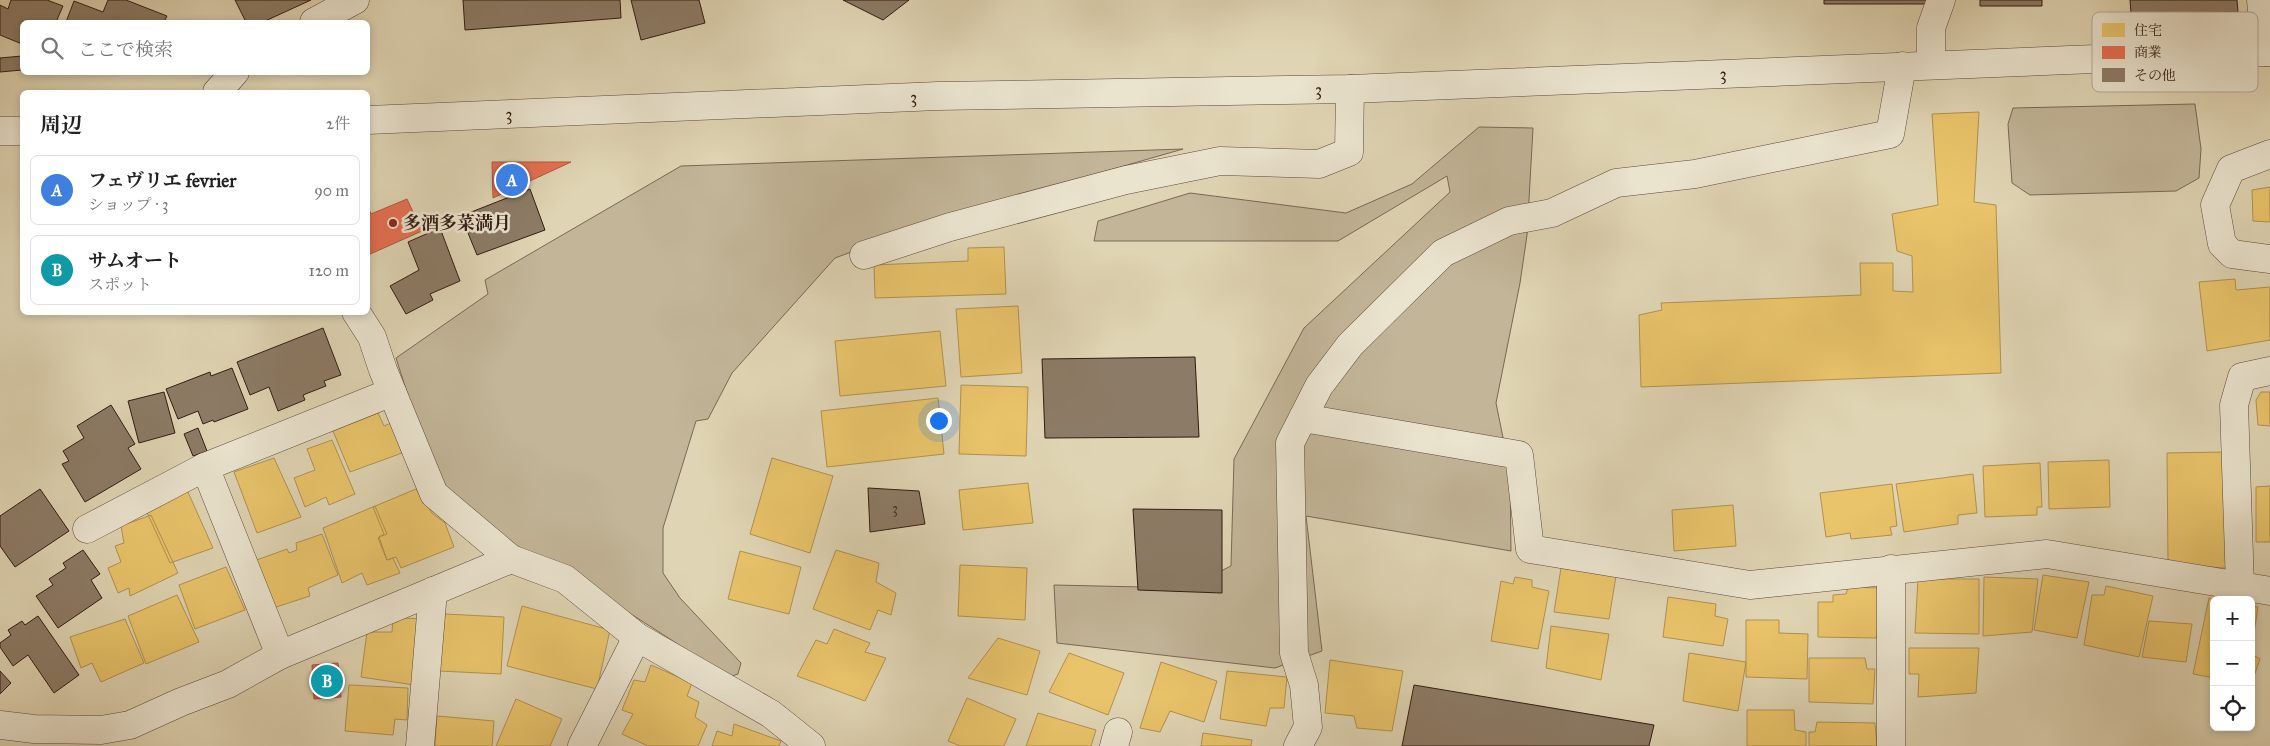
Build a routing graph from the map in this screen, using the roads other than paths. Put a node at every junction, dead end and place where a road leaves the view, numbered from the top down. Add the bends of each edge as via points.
1 (355, 0) edge
2 (1941, 0) edge
3 (2261, 0) edge
4 (318, 20) edge
5 (2268, 52) edge
6 (2092, 59) edge
7 (1931, 65) junction
8 (1902, 66) junction
9 (232, 75) edge
10 (1350, 89) junction
11 (219, 90) edge
12 (370, 120) edge
13 (20, 131) edge
14 (0, 132) edge
15 (2270, 154) edge
16 (864, 255) dead end
17 (2270, 259) edge
18 (358, 315) edge
19 (2270, 371) edge
20 (392, 392) junction
21 (1303, 418) junction
22 (205, 467) junction
23 (87, 529) dead end
24 (511, 559) junction
25 (1891, 569) junction
26 (2240, 586) junction
27 (2270, 591) edge
28 (433, 592) junction
29 (637, 636) junction
30 (280, 655) junction
31 (0, 725) edge
32 (74, 738) edge
33 (798, 742) edge
34 (420, 746) edge
35 (582, 746) edge
36 (1298, 746) edge
37 (1891, 746) edge

1 - 4 street
2 - 7 street via 1931,28
3 - 5 street
6 - 7 street, 3
7 - 8 street, 3
8 - 10 street, 3
8 - 21 street via 1890,134 1695,174 1616,183 1552,213 1509,220 1443,253 1350,345 1319,386
9 - 11 street
10 - 12 street, 3 via 938,96
10 - 16 street via 1349,152 1320,164 1220,162 1135,178 950,227
13 - 14 street
15 - 17 street via 2231,169 2215,205 2222,244 2232,254
18 - 20 street via 372,338
19 - 26 street via 2242,377 2234,405
20 - 22 street
20 - 24 street via 434,494
21 - 25 street via 1519,455 1530,549 1750,585
21 - 36 street via 1290,444 1294,653 1304,685 1308,727
22 - 23 street
22 - 30 street
24 - 28 street
24 - 29 street via 565,579
25 - 26 street via 2047,554
25 - 37 street
26 - 27 street
28 - 30 street
28 - 34 street
29 - 33 street via 771,714
29 - 35 street
30 - 32 street via 228,684 130,725
31 - 32 street

